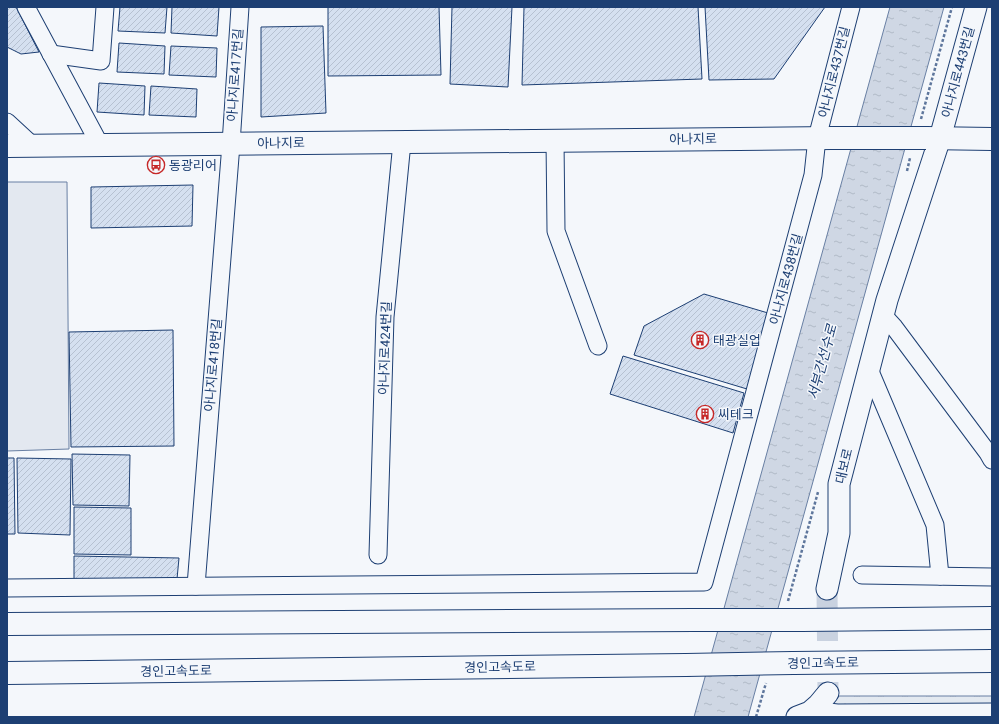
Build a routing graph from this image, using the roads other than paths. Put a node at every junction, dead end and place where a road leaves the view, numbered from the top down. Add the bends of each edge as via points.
1 (26, 7) edge
2 (105, 7) edge
3 (240, 7) edge
4 (851, 7) edge
5 (976, 7) edge
6 (51, 54) junction
7 (7, 122) edge
8 (824, 138) junction
9 (933, 138) junction
10 (992, 139) edge
11 (555, 140) junction
12 (402, 142) junction
13 (231, 144) junction
14 (100, 145) junction
15 (7, 146) edge
16 (33, 146) junction
17 (883, 316) junction
18 (598, 346) dead end
19 (869, 369) junction
20 (992, 460) edge
21 (378, 555) dead end
22 (862, 575) dead end
23 (940, 576) junction
24 (992, 577) edge
25 (196, 586) junction
26 (7, 588) edge
27 (827, 589) tunnel mouth
28 (992, 618) edge
29 (7, 624) edge
30 (992, 661) edge
31 (7, 673) edge
32 (828, 693) tunnel mouth
33 (992, 712) edge
34 (805, 713) edge

1 - 6 street
2 - 6 street via 101,61
3 - 13 street, 아나지로417번길
4 - 8 street, 아나지로437번길
5 - 9 street, 아나지로443번길
6 - 14 street
7 - 16 street
8 - 9 main road, 아나지로, bridge
8 - 11 main road, 아나지로
8 - 25 street, 아나지로438번길 via 704,582
9 - 10 main road
9 - 17 street, 대보로
11 - 12 main road, 아나지로
11 - 18 street via 556,231
12 - 13 main road, 아나지로
12 - 21 street, 아나지로424번길 via 385,317
13 - 14 main road, 아나지로
13 - 25 street, 아나지로418번길
14 - 16 main road, 아나지로
15 - 16 main road, 아나지로
17 - 19 street, 대보로
17 - 20 street via 894,327
19 - 23 street via 935,524
19 - 27 street, 대보로 via 838,484 838,533
22 - 23 street
23 - 24 street
25 - 26 street
28 - 29 main road, bridge
30 - 31 main road, 경인고속도로, bridge
32 - 34 street via 818,705
33 - 34 street

